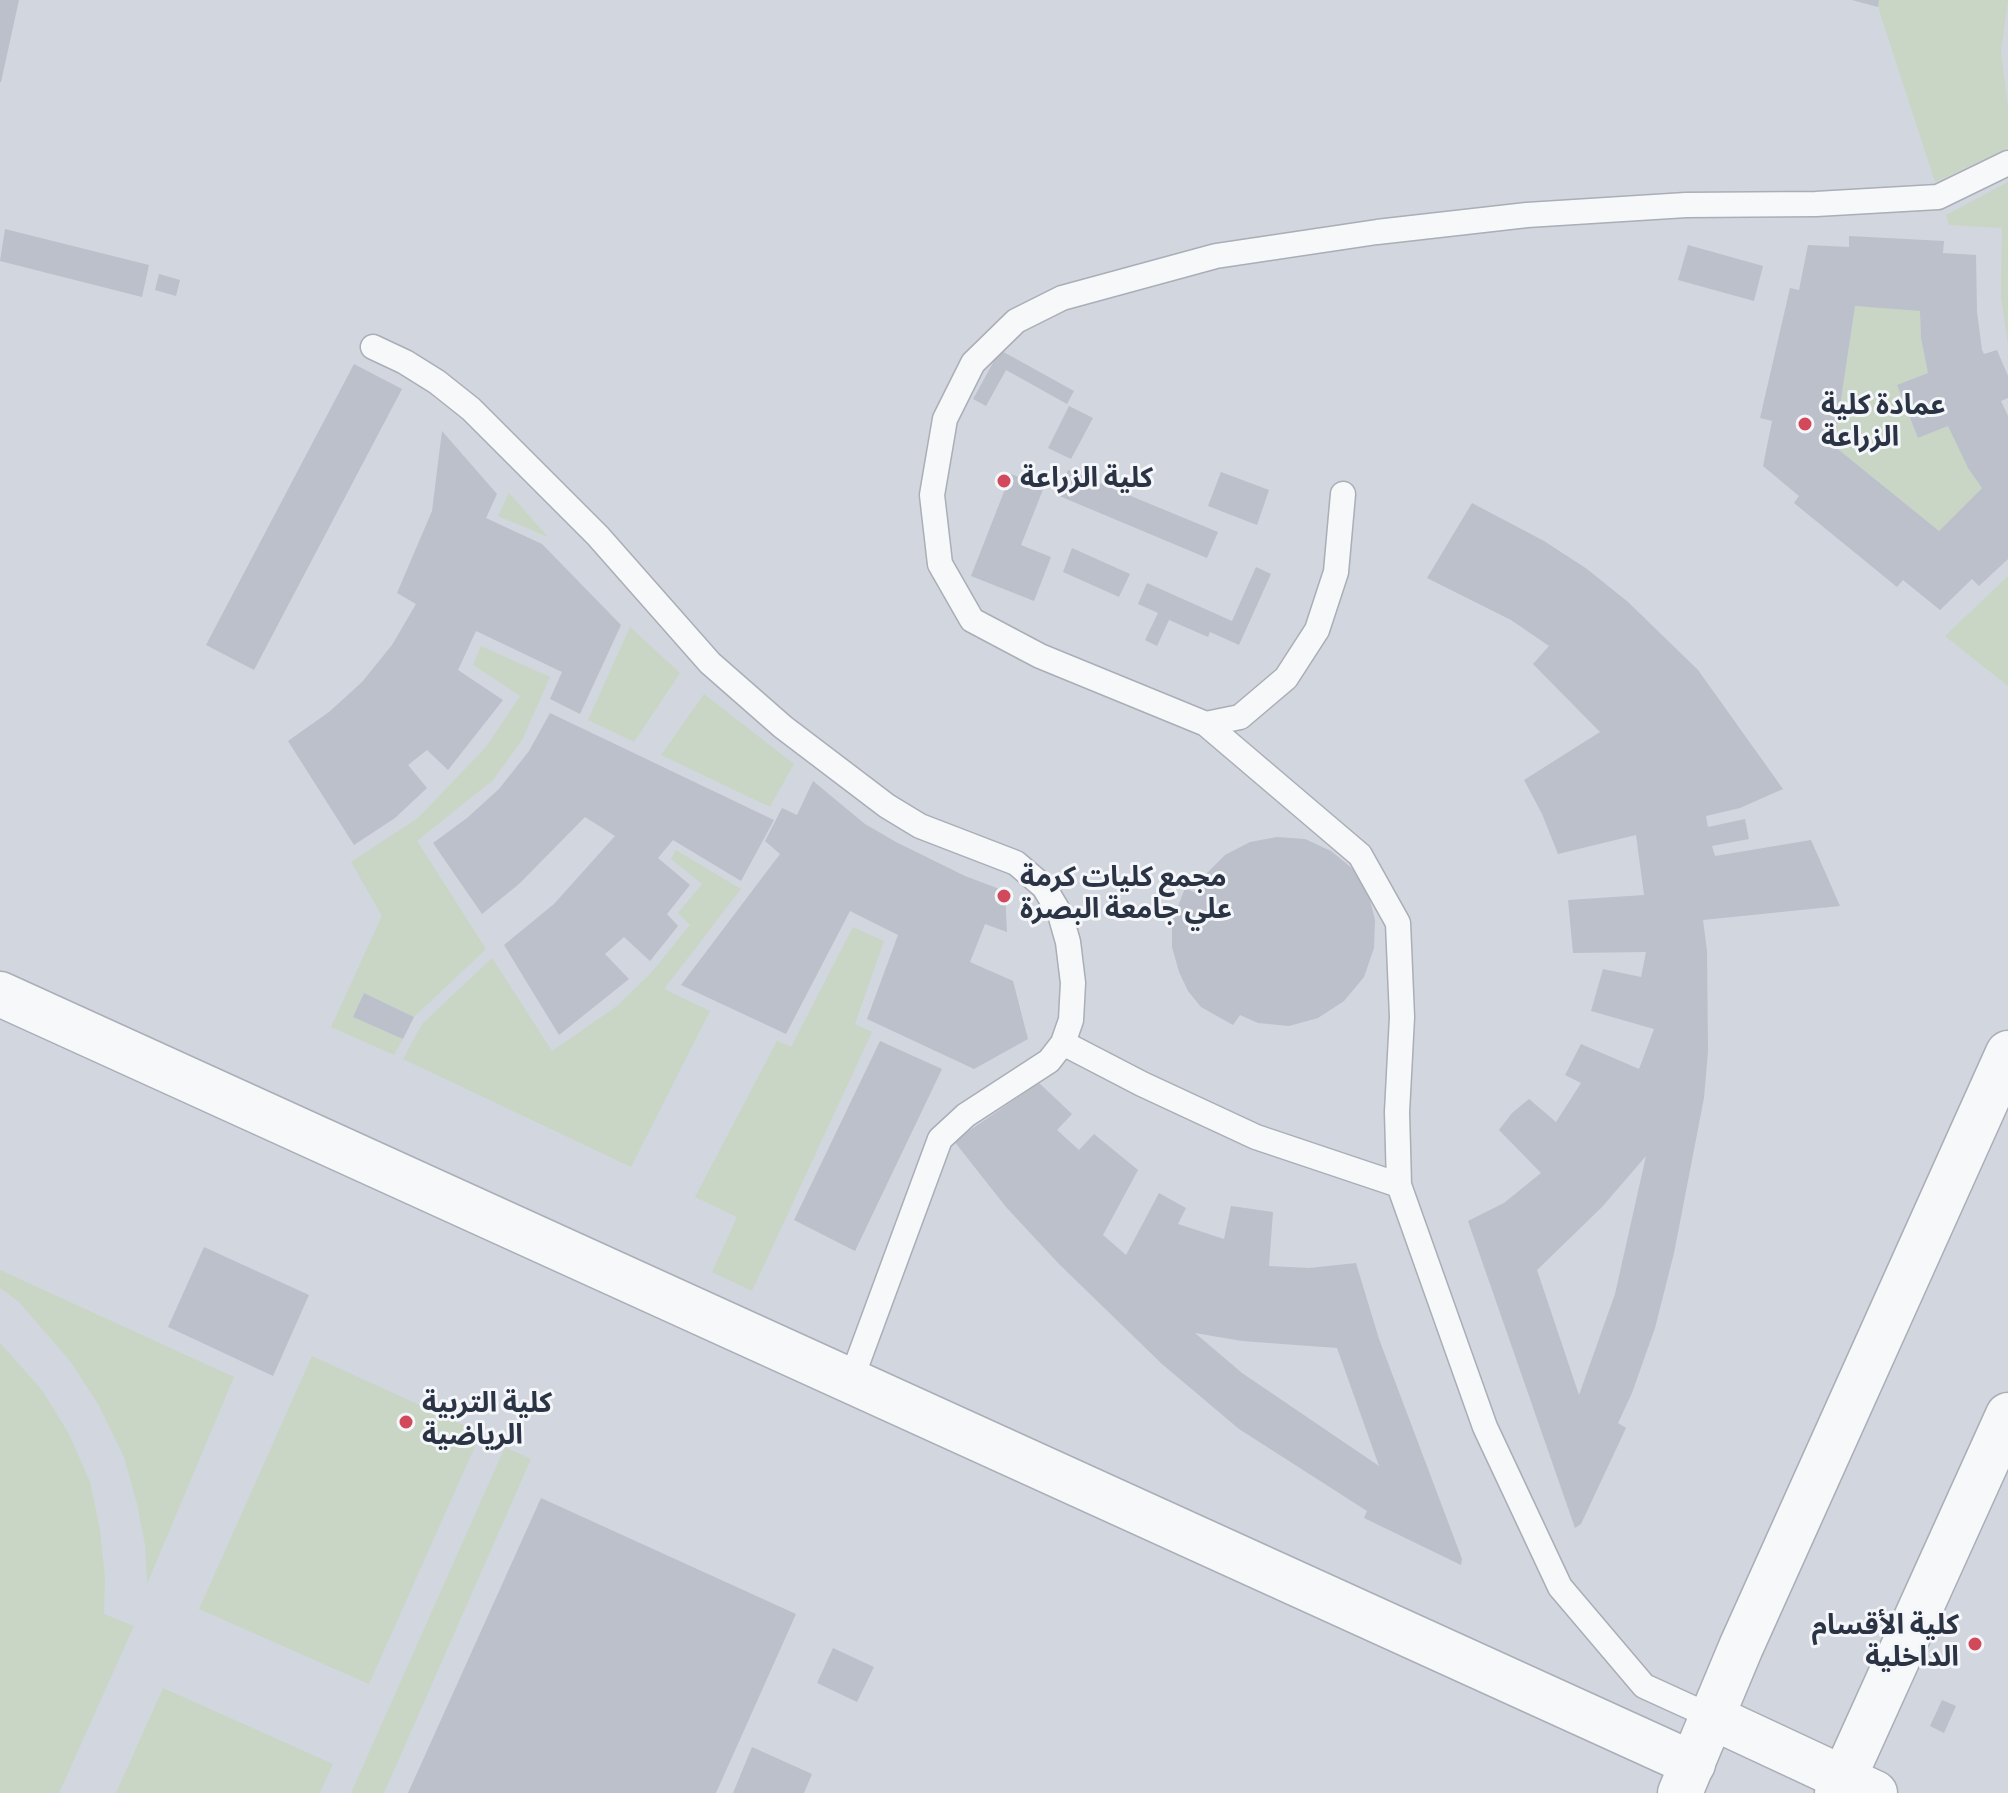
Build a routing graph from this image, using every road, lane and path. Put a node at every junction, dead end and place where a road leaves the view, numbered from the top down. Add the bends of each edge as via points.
1 (2008, 163) edge
2 (373, 347) dead end
3 (1343, 494) dead end
4 (1206, 724) junction
5 (0, 994) edge
6 (1063, 1043) junction
7 (2008, 1053) edge
8 (1399, 1185) junction
9 (851, 1380) junction
10 (2008, 1415) edge
11 (1712, 1717) junction
12 (1687, 1778) edge
13 (1852, 1788) edge

1 - 4 lane via 1938,197 1527,215 1216,256 1062,298 1016,321 973,363 945,419 932,495 940,564 972,620 1040,656
2 - 6 lane via 427,375 471,409 598,536 710,663 795,736 898,813 1016,863 1044,887 1060,914 1072,970 1071,1020
3 - 4 lane via 1336,572 1317,630 1286,678 1240,717
4 - 8 lane via 1360,855 1398,923
5 - 9 street
6 - 8 lane via 1256,1137
6 - 9 lane via 1049,1061 966,1115 940,1139
7 - 11 street
8 - 11 lane via 1485,1427 1560,1587 1644,1686
9 - 12 street
10 - 13 street
11 - 12 street
11 - 13 street

